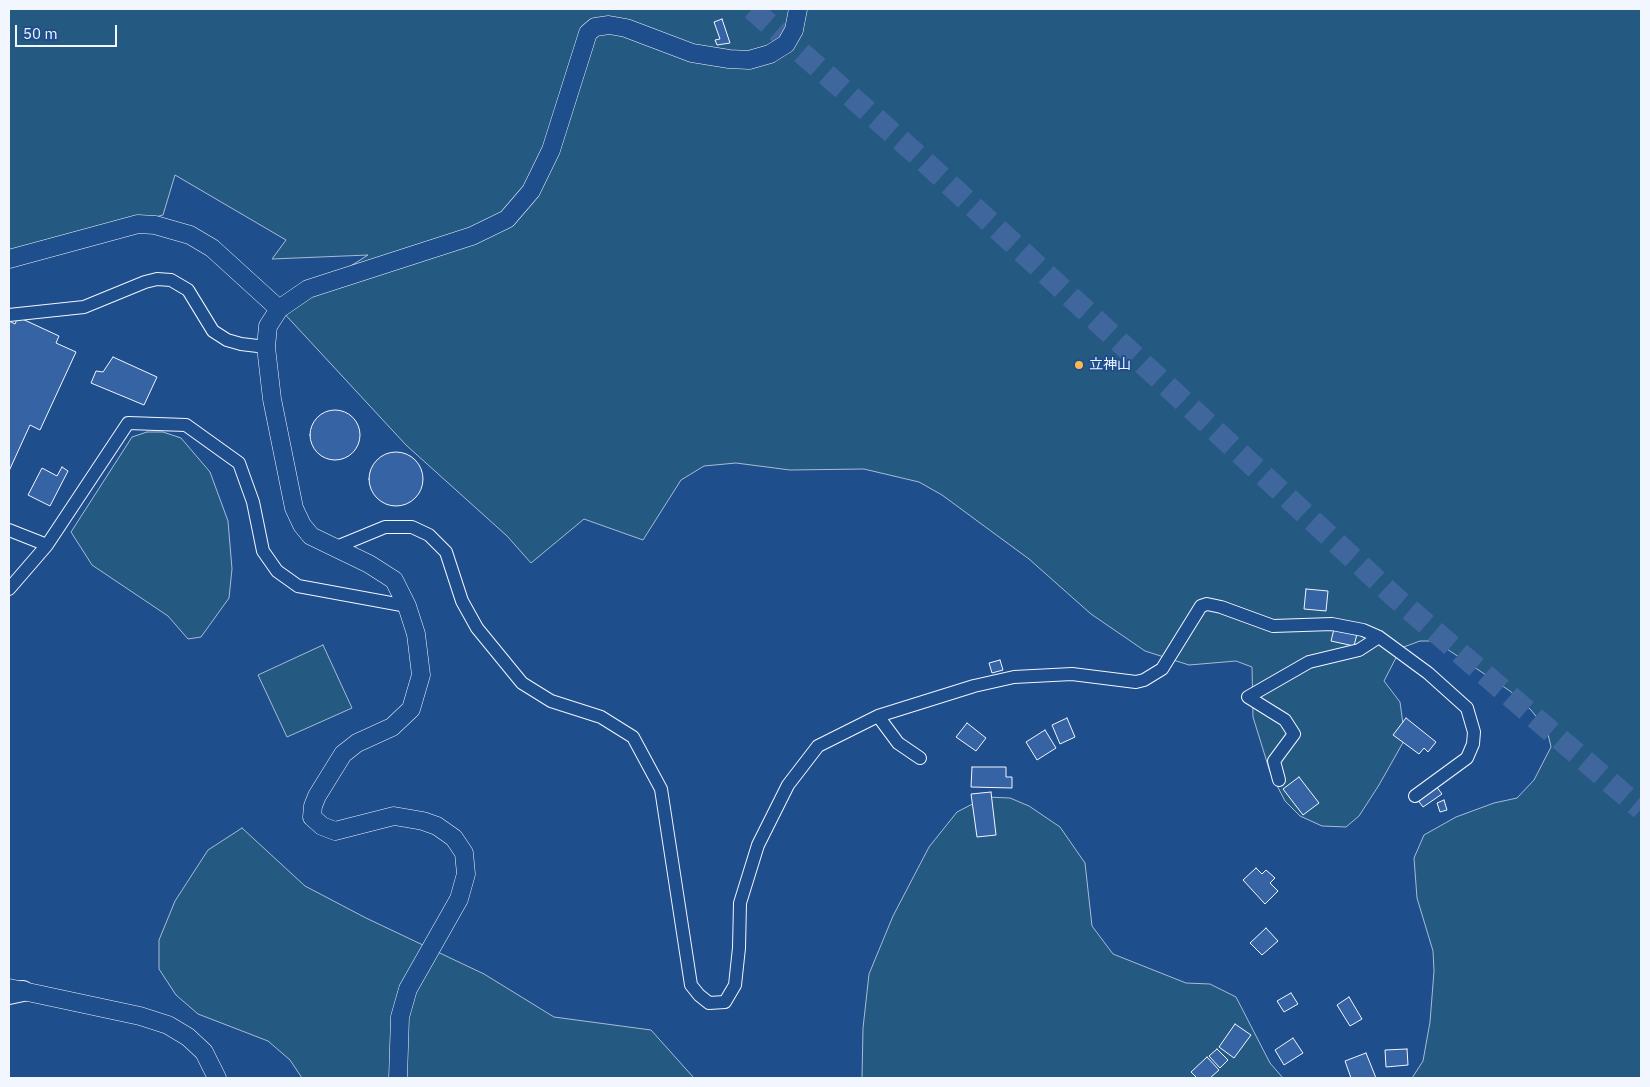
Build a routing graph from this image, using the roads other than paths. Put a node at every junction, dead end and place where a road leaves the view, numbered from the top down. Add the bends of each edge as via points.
1 (798, 9) edge
2 (9, 259) edge
3 (278, 308) junction
4 (9, 315) edge
5 (266, 347) junction
6 (9, 530) edge
7 (47, 545) junction
8 (334, 548) junction
9 (9, 589) edge
10 (407, 606) junction
11 (1379, 637) junction
12 (878, 716) junction
13 (920, 758) dead end
14 (1279, 780) dead end
15 (1415, 796) dead end
16 (13, 991) edge
17 (217, 1078) edge
18 (398, 1078) edge

1 - 3 street via 794,30 786,44 770,54 749,60 692,53 626,28 595,27 588,33 551,150 531,191 507,219 472,236 308,289
2 - 3 street via 138,224 155,225 190,235 212,248
3 - 5 street via 268,326
4 - 5 street via 84,307 144,282 171,280 188,290 213,331 227,340
5 - 8 street via 272,399 294,508 311,536
6 - 7 street
7 - 9 street
7 - 10 street via 128,423 186,425 238,463 254,502 263,551 277,571 298,586
8 - 10 street via 394,580
8 - 12 street via 385,527 412,527 429,534 446,552 462,601 477,628 522,683 551,701 601,717 633,738 661,789 692,985 709,1003 725,1002 735,985 740,903 758,845 788,785 818,746
10 - 18 street via 416,634 421,675 411,709 392,726 357,743 343,754 317,796 312,817 335,831 394,816 423,821 454,838 464,854 466,874 459,899 408,989 400,1017
11 - 12 street via 1332,624 1273,626 1207,604 1195,613 1162,669 1144,680 1136,682 1072,674 1014,677
11 - 14 street via 1359,650 1309,662 1248,697 1284,720 1294,734 1274,761
11 - 15 street via 1428,673 1467,708 1472,722 1473,744 1467,758
12 - 13 street via 898,744
16 - 17 street via 140,1016 168,1025 204,1052

